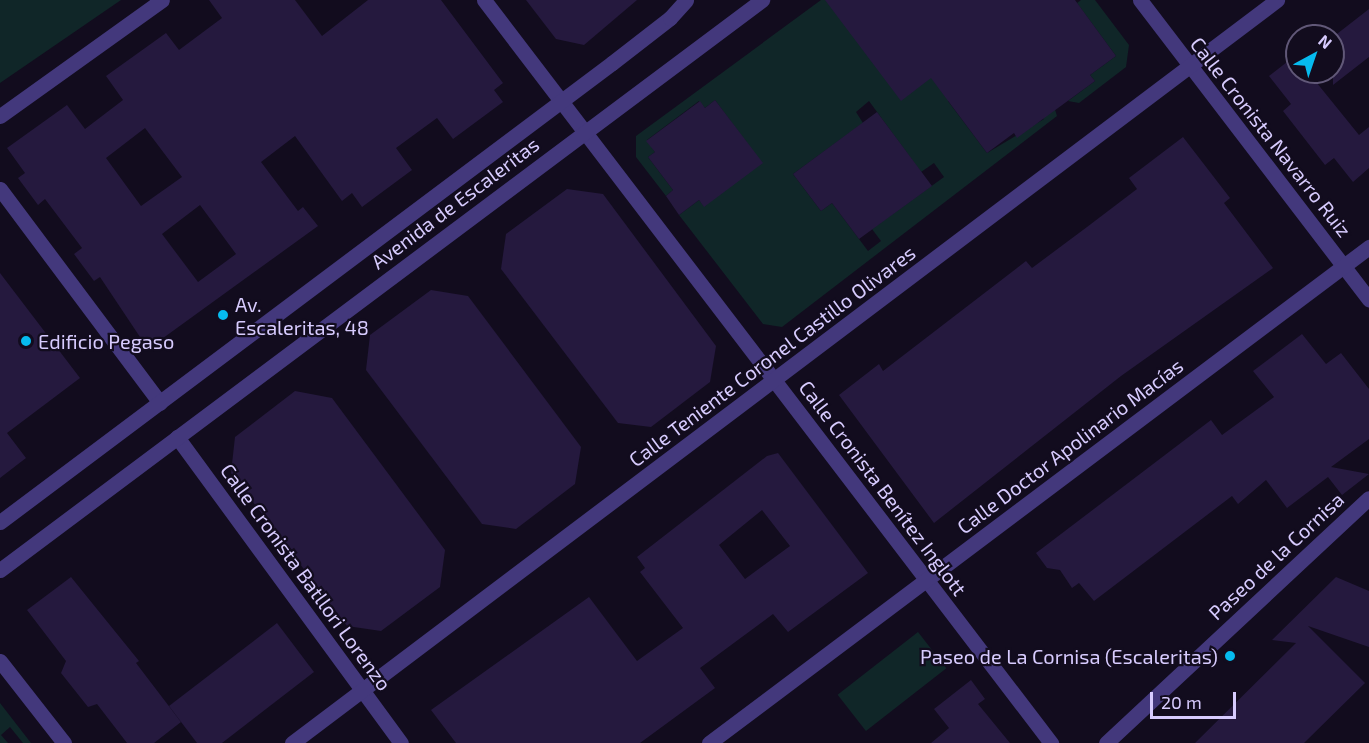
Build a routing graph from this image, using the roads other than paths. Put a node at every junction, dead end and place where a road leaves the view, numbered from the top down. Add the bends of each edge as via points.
1 (162, 0) edge
2 (484, 0) edge
3 (686, 0) edge
4 (762, 0) edge
5 (1140, 0) edge
6 (1277, 0) edge
7 (1189, 66) junction
8 (560, 99) junction
9 (0, 116) edge
10 (585, 132) junction
11 (0, 189) edge
12 (1369, 247) edge
13 (1345, 266) junction
14 (1369, 299) edge
15 (775, 381) junction
16 (160, 403) junction
17 (177, 437) junction
18 (1369, 498) edge
19 (0, 522) edge
20 (6, 566) edge
21 (0, 579) edge
22 (927, 580) junction
23 (0, 661) edge
24 (362, 690) junction
25 (64, 743) edge
26 (291, 743) edge
27 (401, 743) edge
28 (709, 743) edge
29 (1051, 743) edge
30 (1106, 743) edge

1 - 9 street
2 - 8 street, Calle Cronista Benítez Inglott
3 - 8 street, Avenida de Escaleritas via 670,18
4 - 10 street, Avenida de Escaleritas
5 - 7 street, Calle Cronista Navarro Ruiz
6 - 7 street, Calle Teniente Coronel Castillo Olivares
7 - 13 street, Calle Cronista Navarro Ruiz
7 - 15 street, Calle Teniente Coronel Castillo Olivares
8 - 10 street, Calle Cronista Benítez Inglott
8 - 16 street, Avenida de Escaleritas
10 - 15 street, Calle Cronista Benítez Inglott
10 - 17 street, Avenida de Escaleritas
11 - 16 street
12 - 13 street, Calle Doctor Apolinario Macías
13 - 14 street, Calle Cronista Navarro Ruiz
13 - 22 street, Calle Doctor Apolinario Macías
15 - 22 street, Calle Cronista Benítez Inglott
15 - 24 street, Calle Teniente Coronel Castillo Olivares
16 - 19 street, Avenida de Escaleritas
17 - 20 street, Avenida de Escaleritas
17 - 24 street, Calle Cronista Batllori Lorenzo
18 - 30 street, Paseo de la Cornisa
20 - 21 street, Avenida de Escaleritas
22 - 28 street, Calle Doctor Apolinario Macías
22 - 29 street, Calle Cronista Benítez Inglott
23 - 25 street
24 - 26 street, Calle Teniente Coronel Castillo Olivares
24 - 27 street, Calle Cronista Batllori Lorenzo

